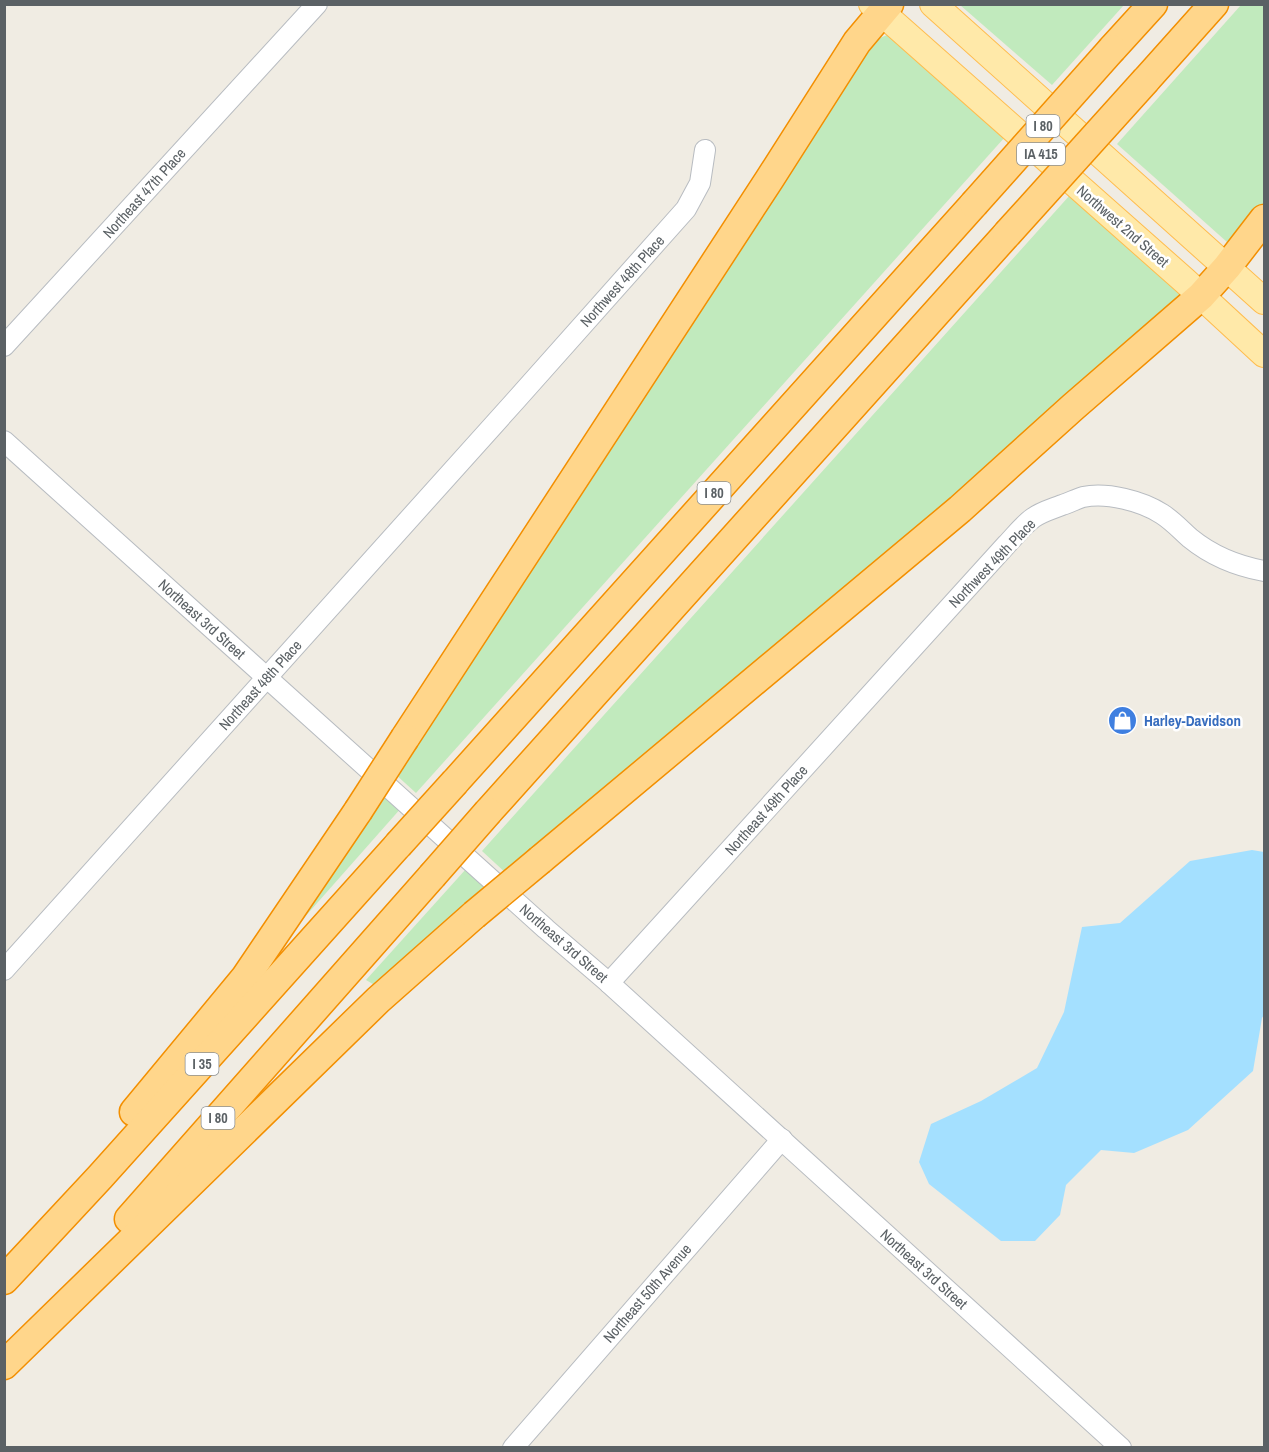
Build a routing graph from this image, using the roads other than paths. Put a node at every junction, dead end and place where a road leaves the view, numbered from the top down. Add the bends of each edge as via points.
1 (317, 4) edge
2 (933, 4) edge
3 (1152, 4) edge
4 (1214, 4) edge
5 (881, 7) edge
6 (705, 150) dead end
7 (1264, 219) edge
8 (1227, 267) junction
9 (1201, 296) junction
10 (1264, 301) edge
11 (4, 346) edge
12 (1264, 354) edge
13 (516, 400) joint
14 (4, 441) edge
15 (1264, 571) edge
16 (922, 637) joint
17 (267, 677) junction
18 (398, 845) joint
19 (4, 970) edge
20 (609, 983) junction
21 (782, 1139) junction
22 (4, 1270) edge
23 (4, 1280) edge
24 (4, 1363) edge
25 (513, 1448) edge
26 (1121, 1448) edge

1 - 11 street, Northeast 47th Place
2 - 8 main road, IA 415
3 - 18 highway, I 80, bridge
4 - 24 highway, I 80, bridge via 488,812
5 - 9 main road, Northwest 2nd Street / IA 415
5 - 22 highway, bridge via 358,811 245,978
6 - 13 street, Northwest 48th Place via 700,183 686,210
7 - 8 highway
8 - 9 highway
8 - 10 main road, IA 415
9 - 12 main road, Northwest 2nd Street / IA 415
9 - 24 highway, bridge via 960,509 474,915 378,1000
13 - 17 street, Northeast 48th Place
14 - 17 street, Northeast 3rd Street
15 - 16 street, Northwest 49th Place via 1226,560 1146,505 1107,496 1084,497 1032,518
16 - 20 street, Northeast 49th Place
17 - 19 street, Northeast 48th Place
17 - 20 street, Northeast 3rd Street
18 - 23 highway, I 35
20 - 21 street, Northeast 3rd Street
21 - 25 street, Northeast 50th Avenue
21 - 26 street, Northeast 3rd Street

